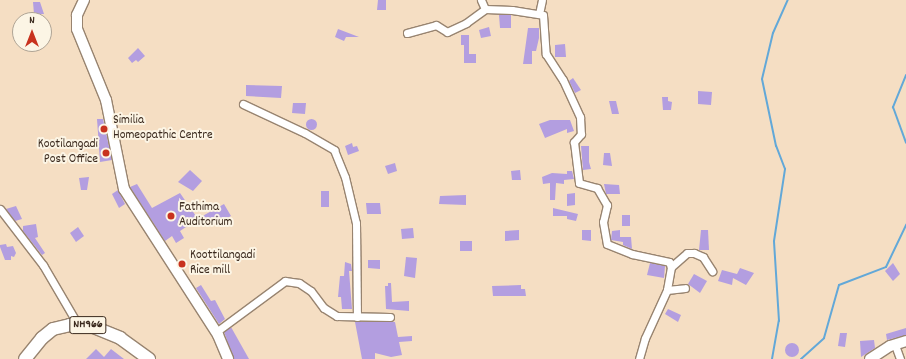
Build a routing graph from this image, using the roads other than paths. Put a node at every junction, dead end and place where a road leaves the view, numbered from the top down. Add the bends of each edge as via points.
1 (84, 0) edge
2 (481, 0) edge
3 (542, 0) edge
4 (485, 9) junction
5 (539, 14) junction
6 (407, 33) dead end
7 (243, 104) dead end
8 (0, 209) edge
9 (672, 266) junction
10 (712, 271) dead end
11 (686, 288) dead end
12 (667, 290) junction
13 (357, 317) junction
14 (390, 317) dead end
15 (78, 325) junction
16 (216, 332) junction
17 (906, 341) edge
18 (895, 345) junction
19 (27, 356) edge
20 (149, 359) edge
21 (228, 359) edge
22 (639, 359) edge
23 (870, 359) edge
24 (900, 359) edge

1 - 16 main road via 77,15 77,29 106,100 124,189
2 - 4 street
3 - 5 street
4 - 5 street
4 - 6 street via 466,23 447,32 436,25
5 - 9 street via 544,17 546,54 563,80 580,117 581,134 574,142 579,183 597,188 607,205 603,222 607,244 632,254 669,262
7 - 13 street via 305,133 334,150 345,177 356,223
8 - 15 street via 43,265
9 - 10 street via 687,253 694,253 703,257
9 - 12 street
11 - 12 street
12 - 22 street via 645,338
13 - 14 street
13 - 16 street via 337,316 324,308 311,291 299,283 285,281
15 - 19 highway, NH966 via 54,330 42,338
15 - 20 highway, NH966 via 103,330 120,338
16 - 21 main road
17 - 18 main road
18 - 23 main road
18 - 24 street

